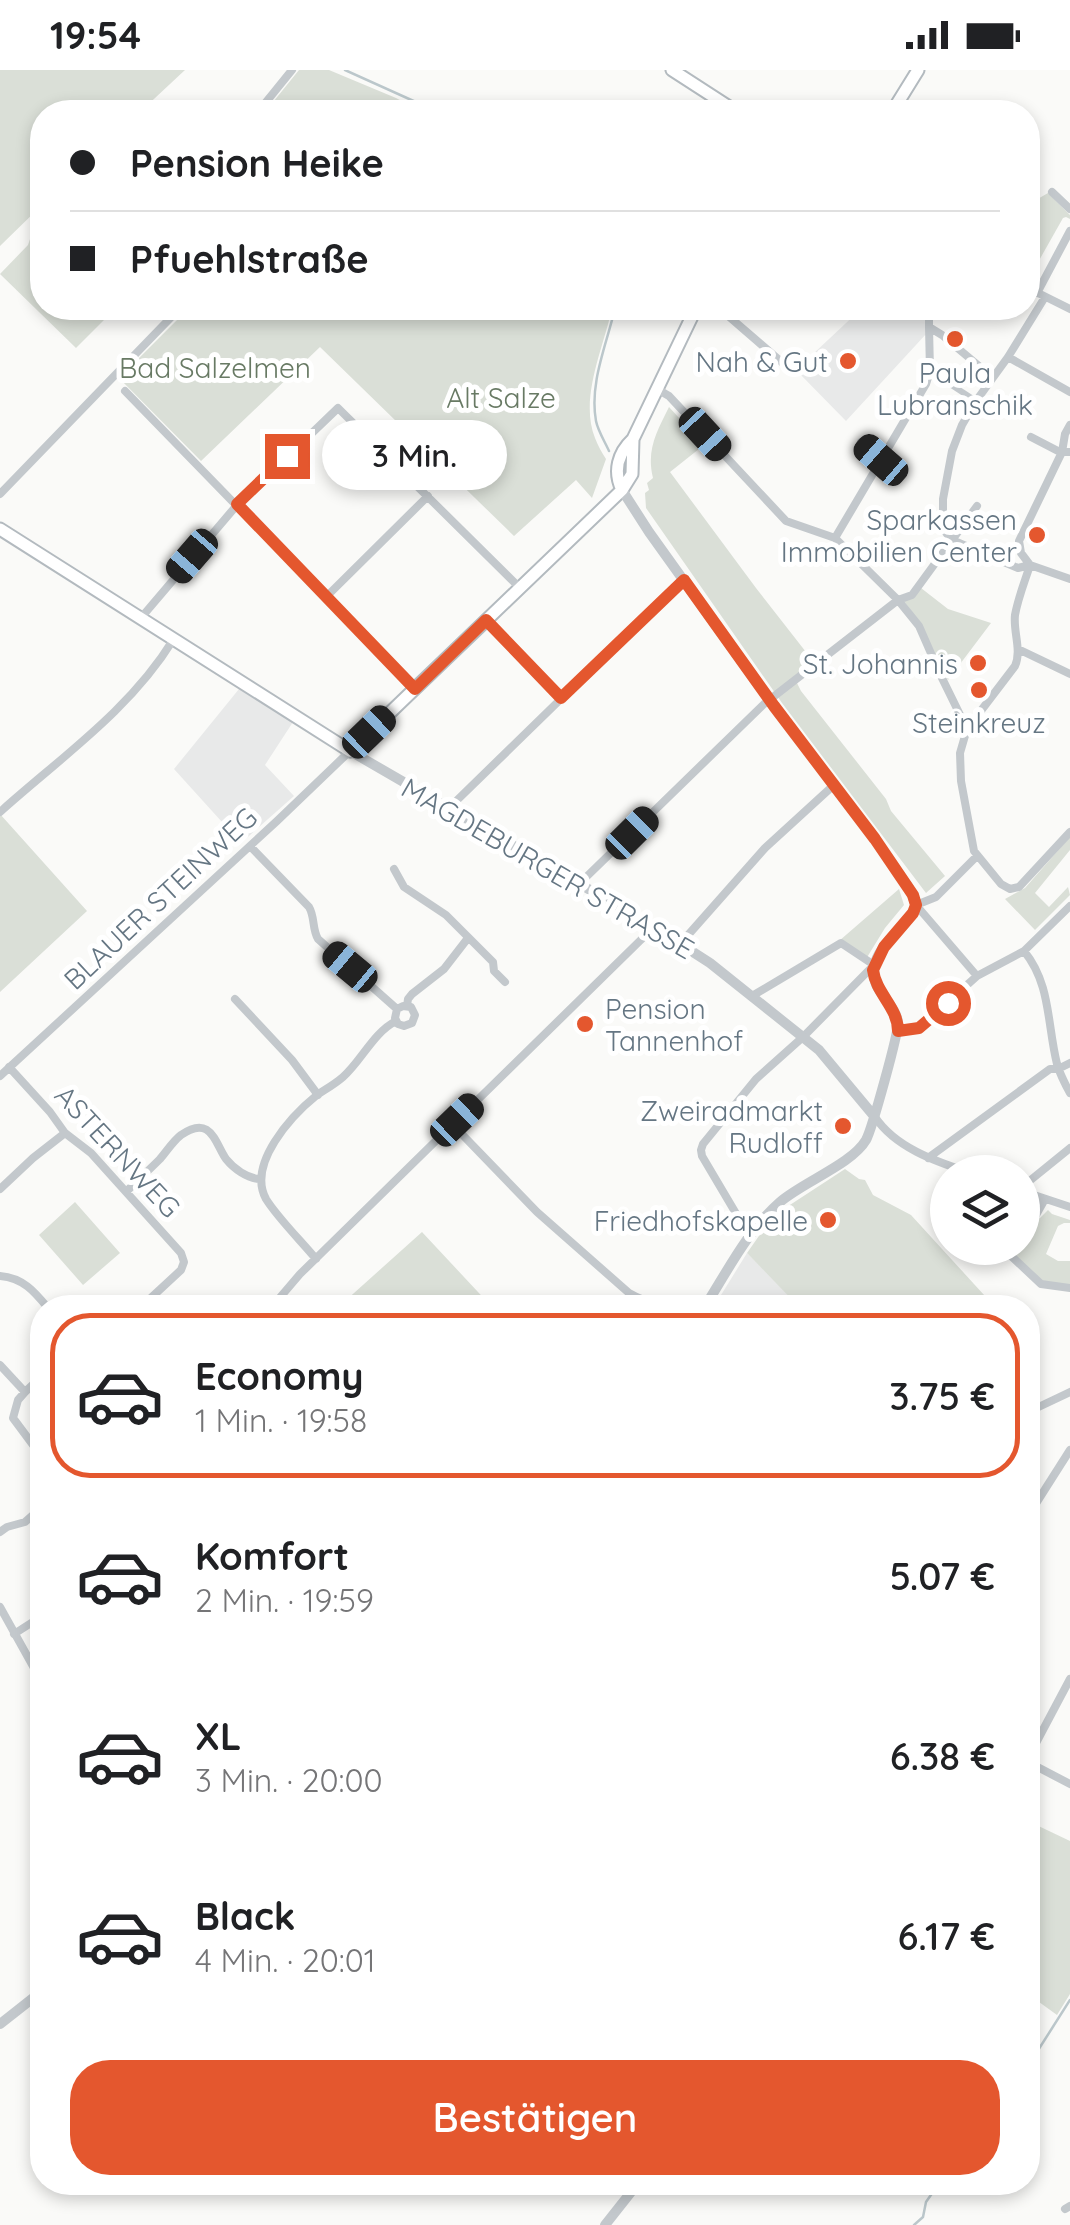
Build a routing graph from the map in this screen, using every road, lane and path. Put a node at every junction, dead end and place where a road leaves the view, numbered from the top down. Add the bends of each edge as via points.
1 (292, 70) edge
2 (672, 70) edge
3 (918, 70) edge
4 (268, 100) edge
5 (718, 100) edge
6 (899, 100) edge
7 (1052, 192) dead end
8 (1070, 209) edge
9 (1070, 231) edge
10 (1040, 286) edge
11 (1040, 295) edge
12 (1070, 309) edge
13 (168, 320) edge
14 (690, 320) edge
15 (734, 320) edge
16 (929, 320) edge
17 (1024, 320) edge
18 (929, 327) junction
19 (1008, 357) junction
20 (785, 365) dead end
21 (930, 371) junction
22 (992, 377) junction
23 (657, 389) junction
24 (125, 391) dead end
25 (1070, 392) edge
26 (976, 401) junction
27 (1070, 425) edge
28 (1031, 437) dead end
29 (860, 442) dead end
30 (1066, 452) edge
31 (881, 460) junction
32 (622, 490) junction
33 (0, 494) edge
34 (428, 496) junction
35 (237, 504) junction
36 (977, 506) dead end
37 (0, 530) edge
38 (835, 538) junction
39 (952, 540) junction
40 (1030, 565) junction
41 (1069, 575) edge
42 (684, 580) junction
43 (520, 588) junction
44 (325, 598) junction
45 (898, 600) junction
46 (140, 619) junction
47 (486, 620) junction
48 (173, 640) junction
49 (1018, 650) junction
50 (1070, 674) edge
51 (415, 689) junction
52 (561, 698) junction
53 (770, 700) junction
54 (967, 729) junction
55 (350, 751) junction
56 (835, 784) junction
57 (448, 809) junction
58 (0, 812) edge
59 (1070, 832) edge
60 (250, 846) junction
61 (977, 856) junction
62 (394, 869) dead end
63 (580, 884) junction
64 (916, 905) junction
65 (1070, 906) edge
66 (654, 927) junction
67 (468, 938) junction
68 (681, 944) junction
69 (1024, 950) junction
70 (874, 965) junction
71 (977, 976) junction
72 (505, 982) dead end
73 (752, 996) junction
74 (234, 999) dead end
75 (408, 1006) junction
76 (397, 1009) junction
77 (396, 1021) junction
78 (898, 1031) junction
79 (804, 1037) junction
80 (1070, 1063) edge
81 (9, 1067) junction
82 (1058, 1069) junction
83 (0, 1076) edge
84 (1070, 1093) edge
85 (318, 1094) junction
86 (874, 1116) junction
87 (452, 1125) junction
88 (65, 1133) junction
89 (1070, 1148) edge
90 (928, 1158) joint
91 (1040, 1174) edge
92 (259, 1179) junction
93 (0, 1189) edge
94 (126, 1192) junction
95 (1040, 1197) edge
96 (1045, 1199) junction
97 (1070, 1206) edge
98 (1040, 1208) edge
99 (752, 1234) junction
100 (316, 1259) junction
101 (1021, 1265) edge
102 (0, 1276) edge
103 (1070, 1288) edge
104 (36, 1295) edge
105 (154, 1295) edge
106 (283, 1295) edge
107 (633, 1295) edge
108 (711, 1295) edge
109 (0, 1366) edge
110 (30, 1387) edge
111 (25, 1392) junction
112 (1070, 1392) edge
113 (1040, 1406) edge
114 (30, 1441) edge
115 (1070, 1450) edge
116 (1040, 1497) edge
117 (30, 1517) edge
118 (0, 1532) edge
119 (0, 1608) edge
120 (30, 1624) edge
121 (14, 1634) junction
122 (30, 1661) edge
123 (1070, 1679) edge
124 (1040, 1737) edge
125 (1040, 1767) edge
126 (1070, 1784) edge
127 (30, 2000) edge
128 (0, 2024) edge
129 (629, 2195) edge
130 (606, 2225) edge

1 - 4 street
2 - 5 main road
3 - 6 main road
7 - 8 street
9 - 10 street
11 - 12 street
13 - 33 street
14 - 23 main road
15 - 20 street
16 - 18 street
17 - 19 street
18 - 21 street
18 - 22 street
19 - 22 street
19 - 25 street
21 - 26 street
21 - 31 street
22 - 26 street
23 - 32 main road via 633,439 632,474
23 - 38 street via 786,520
24 - 35 street
26 - 39 street via 952,451 942,499 943,529
27 - 30 street
28 - 30 street
29 - 31 street
30 - 40 street via 1020,540
31 - 38 street
32 - 42 street
32 - 43 main road
34 - 35 street via 338,408
34 - 43 street
34 - 44 street
35 - 44 street
35 - 46 street
36 - 39 street
37 - 46 main road, MAGDEBURGER STRASSE
38 - 45 street
39 - 40 street via 1018,568
39 - 45 street via 920,588
40 - 41 street
40 - 49 street via 1016,614
42 - 52 street
42 - 53 street
43 - 47 main road
44 - 51 street
45 - 53 street
45 - 54 street via 919,626
46 - 48 main road, MAGDEBURGER STRASSE
47 - 51 main road
47 - 52 street
48 - 55 main road, MAGDEBURGER STRASSE
48 - 58 street via 118,708
49 - 50 street
49 - 54 street via 1015,666
51 - 55 main road
52 - 57 street
53 - 56 street
53 - 63 street
54 - 61 street via 960,780
55 - 57 street, MAGDEBURGER STRASSE
55 - 60 street, BLAUER STEINWEG
56 - 64 street
56 - 68 street via 766,848
57 - 63 street, MAGDEBURGER STRASSE
59 - 61 street via 1014,889
60 - 76 street via 309,907 318,939
60 - 81 street, BLAUER STEINWEG
61 - 64 street via 936,897
62 - 67 street via 404,887
63 - 66 street, MAGDEBURGER STRASSE
64 - 70 street
64 - 71 street
65 - 69 street
66 - 68 street, MAGDEBURGER STRASSE
66 - 87 street
67 - 72 street
67 - 75 street
68 - 73 street, MAGDEBURGER STRASSE
69 - 71 street
69 - 82 street via 1046,993
70 - 73 street via 841,943
70 - 78 street
70 - 79 street
71 - 78 street via 919,1028
73 - 79 street, MAGDEBURGER STRASSE
74 - 85 street
75 - 76 street
75 - 77 street via 414,1020 404,1026
76 - 77 street
77 - 85 street
78 - 86 street
79 - 86 street, MAGDEBURGER STRASSE
79 - 99 street via 756,1079 701,1150
80 - 82 street
81 - 83 street, BLAUER STEINWEG
81 - 88 street, ASTERNWEG
82 - 84 street
82 - 90 street
85 - 92 street via 282,1131
86 - 90 street, MAGDEBURGER STRASSE
86 - 99 street via 858,1150 784,1198
87 - 100 street
87 - 107 street
88 - 93 street
88 - 94 street, ASTERNWEG
89 - 91 street
92 - 94 street via 224,1157 214,1134 191,1130
92 - 100 street via 266,1200
94 - 105 street, ASTERNWEG via 182,1253 181,1270
95 - 96 street
96 - 97 street
96 - 98 street
99 - 108 street
100 - 106 street
101 - 103 street via 1041,1284
102 - 104 street via 25,1283
109 - 111 street
110 - 111 street
111 - 114 street via 13,1418
112 - 113 street
115 - 116 street
117 - 118 street
119 - 121 street
120 - 121 street
121 - 122 street
123 - 124 street
125 - 126 street
127 - 128 street
129 - 130 street

